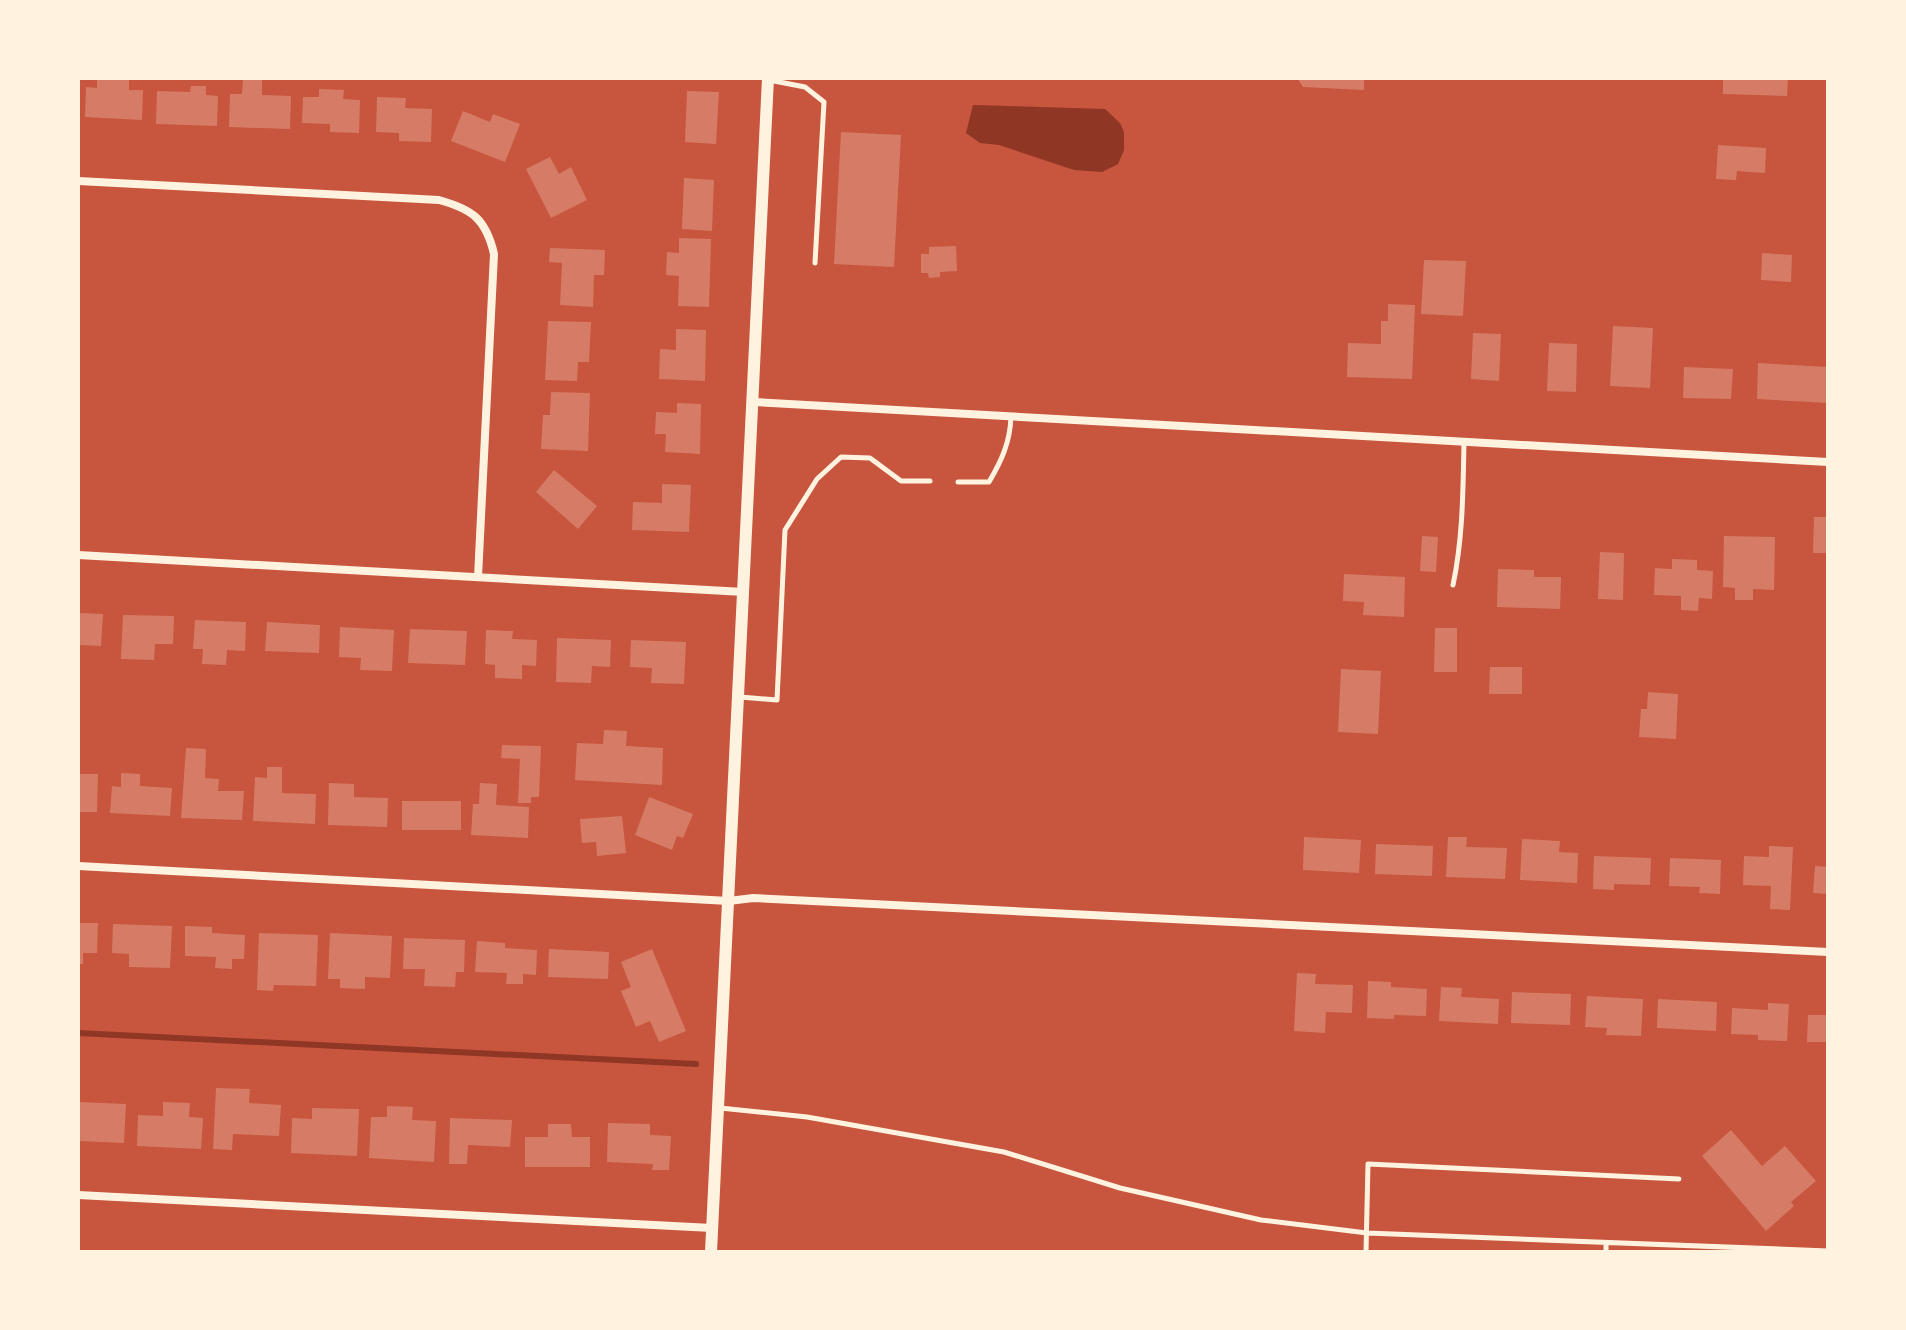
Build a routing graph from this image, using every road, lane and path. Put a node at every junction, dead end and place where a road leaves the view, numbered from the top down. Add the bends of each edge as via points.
1 (768, 79) edge
2 (78, 181) edge
3 (815, 263) dead end
4 (753, 402) junction
5 (1011, 417) junction
6 (1464, 442) junction
7 (1828, 462) edge
8 (930, 481) dead end
9 (958, 482) dead end
10 (78, 555) edge
11 (478, 577) junction
12 (1453, 585) dead end
13 (744, 592) junction
14 (740, 697) junction
15 (78, 866) edge
16 (729, 901) junction
17 (1828, 952) edge
18 (719, 1108) junction
19 (1679, 1179) dead end
20 (78, 1195) edge
21 (712, 1228) junction
22 (1367, 1233) junction
23 (1606, 1243) junction
24 (1828, 1251) edge
25 (711, 1252) edge
26 (1366, 1252) edge
27 (1606, 1252) edge

1 - 3 lane via 805,87 824,102
1 - 4 street
2 - 11 street via 439,200 464,207 480,220 494,254
4 - 5 street
4 - 13 street
5 - 6 street
5 - 9 lane via 1010,437 989,482
6 - 7 street
6 - 12 lane
8 - 14 lane via 901,481 870,458 841,457 817,479 785,530 777,700
10 - 11 street
11 - 13 street
13 - 14 street
14 - 16 street
15 - 16 street
16 - 17 street via 753,898
16 - 18 street
18 - 21 street
18 - 22 lane via 807,1117 1004,1152 1120,1188 1261,1220
19 - 22 lane via 1368,1164
20 - 21 street
21 - 25 street
22 - 23 lane
22 - 26 lane
23 - 24 lane
23 - 27 lane

